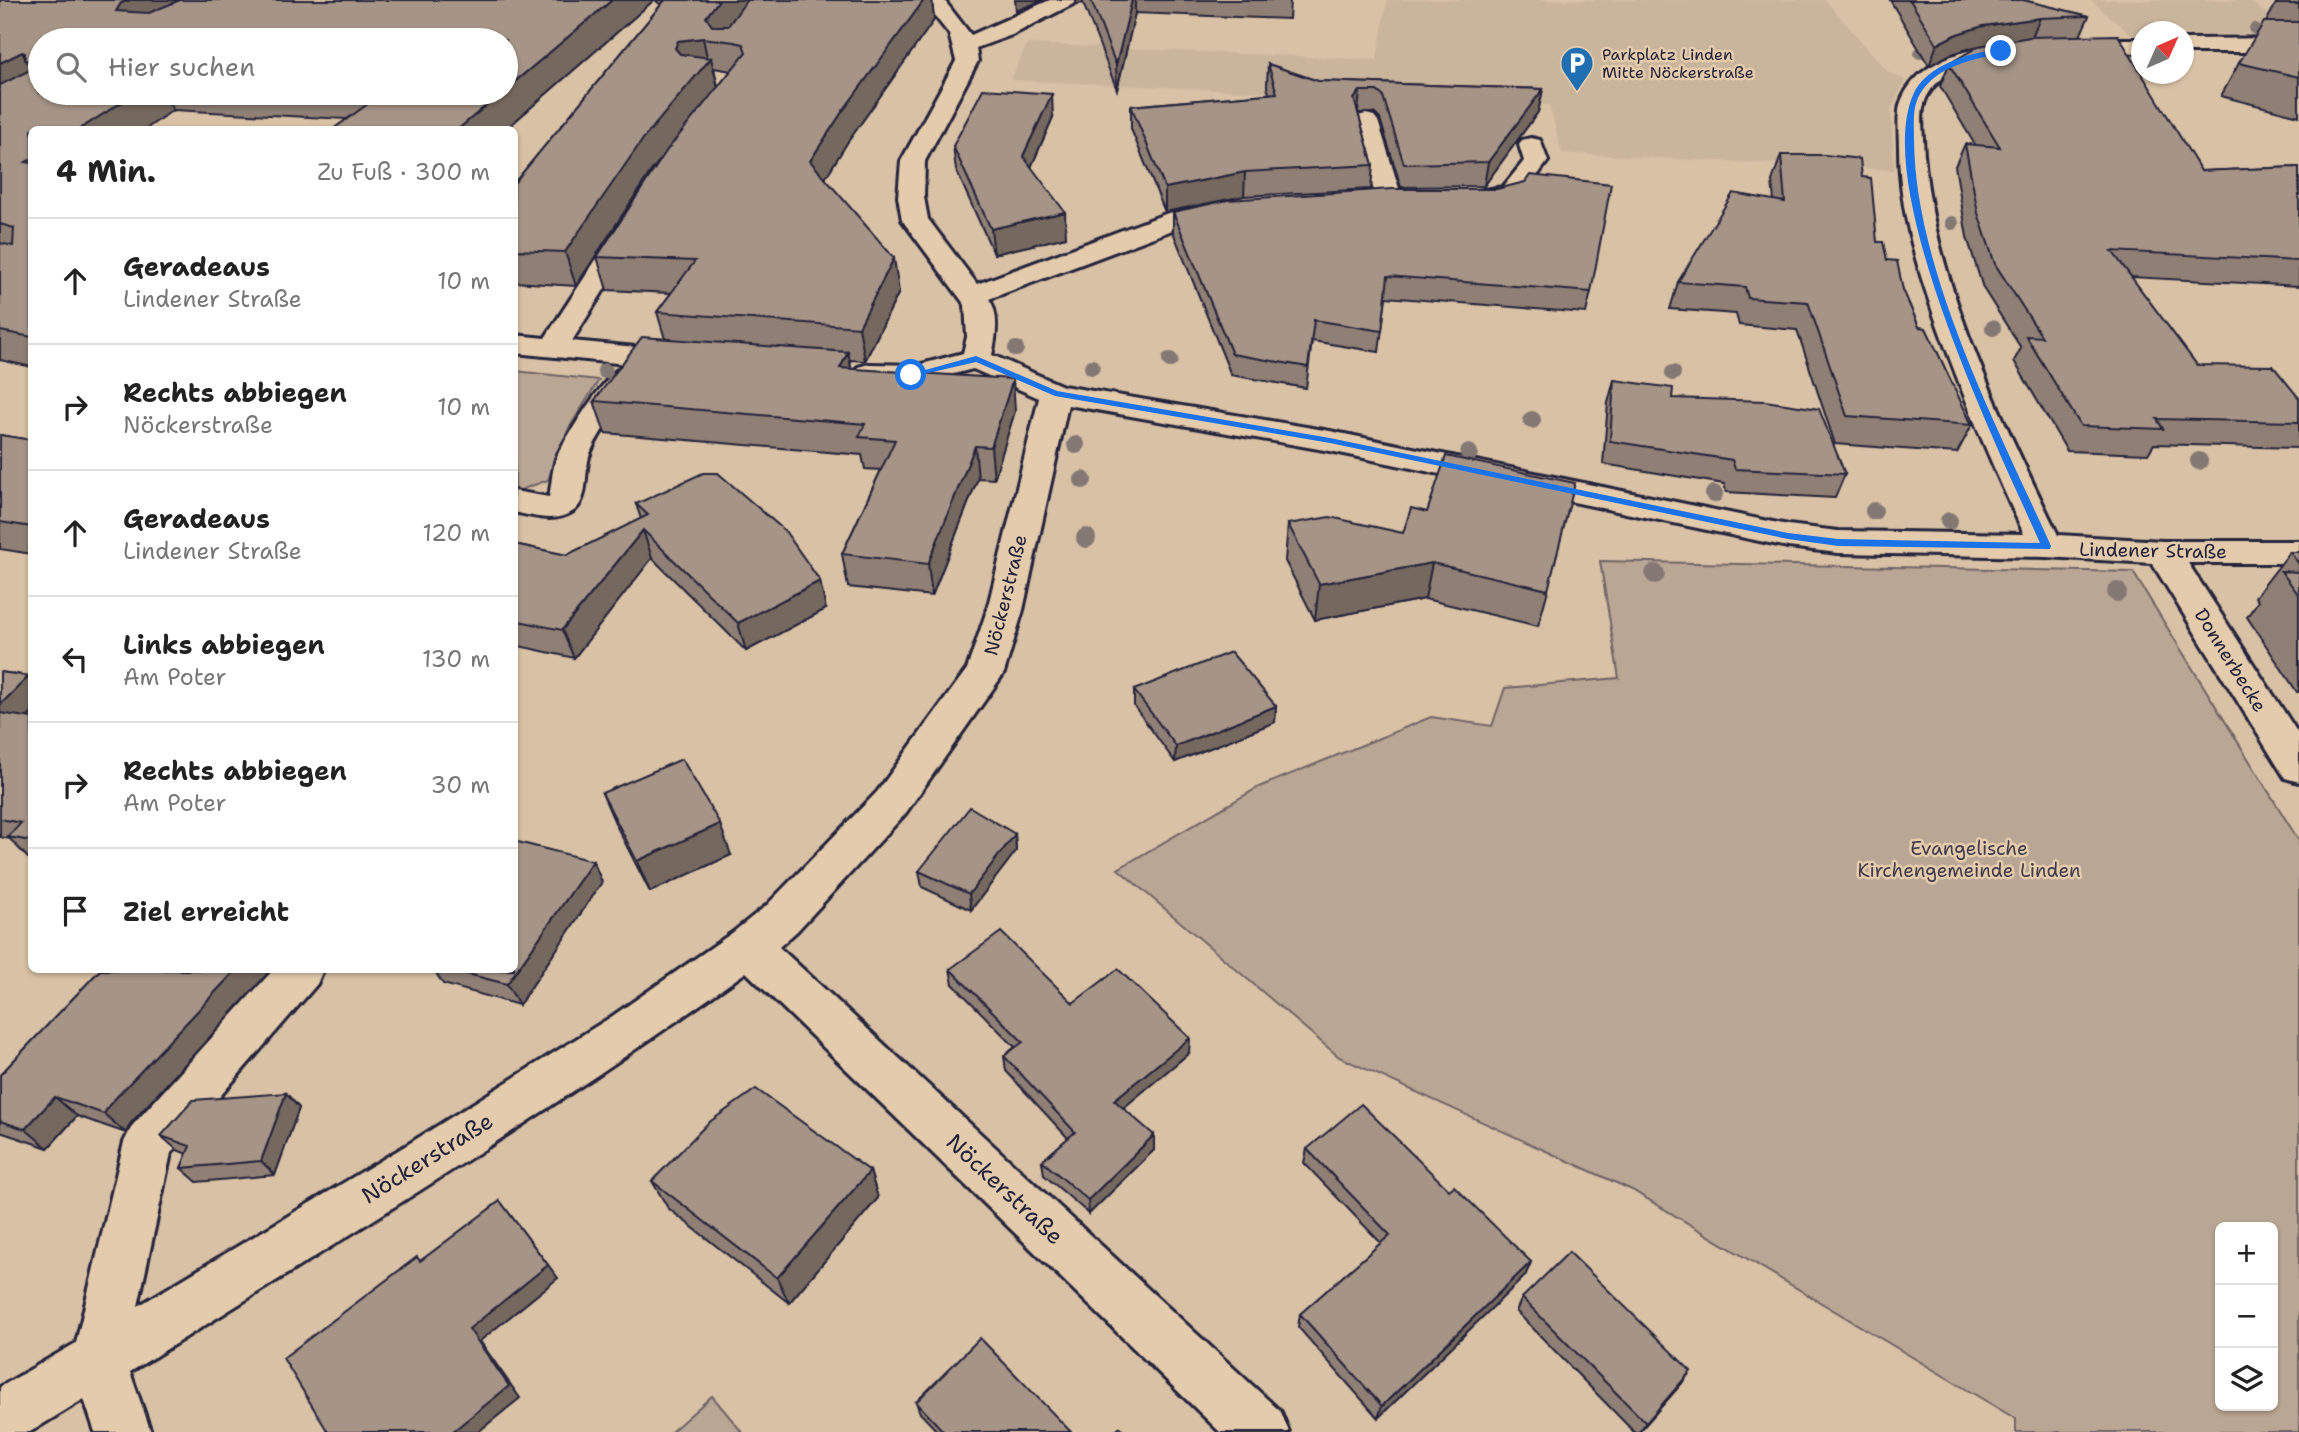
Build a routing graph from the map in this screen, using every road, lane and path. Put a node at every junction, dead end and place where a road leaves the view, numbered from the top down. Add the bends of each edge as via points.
1 (1066, 0) edge
2 (931, 8) edge
3 (966, 44) junction
4 (2299, 45) edge
5 (2131, 46) edge
6 (2194, 46) edge
7 (1366, 121) dead end
8 (1531, 145) dead end
9 (1444, 198) edge
10 (1387, 199) edge
11 (1251, 206) edge
12 (640, 212) edge
13 (973, 295) junction
14 (518, 344) edge
15 (553, 348) junction
16 (642, 356) junction
17 (976, 359) junction
18 (702, 361) edge
19 (846, 372) edge
20 (1055, 394) junction
21 (518, 502) edge
22 (2046, 546) junction
23 (2163, 552) junction
24 (2299, 552) edge
25 (2299, 767) edge
26 (748, 946) junction
27 (298, 973) edge
28 (99, 1360) junction
29 (0, 1418) edge
30 (123, 1432) edge
31 (1261, 1432) edge

1 - 3 street
2 - 3 street via 960,32
3 - 13 street via 962,73 913,161 911,197 915,220
4 - 6 street
5 - 22 street via 2032,48 1963,59 1924,85 1910,115 1910,180 1934,275 1978,393
7 - 10 street
8 - 9 street via 1536,162 1511,194
11 - 13 street via 1177,219
12 - 15 street
13 - 17 street via 982,327
14 - 15 street
15 - 16 street
16 - 18 street
16 - 21 street via 573,456 565,501 548,508
17 - 19 street via 918,374
17 - 20 street
20 - 22 street, Lindener Straße via 1330,441 1788,536 1838,542
20 - 26 street, Nöckerstraße via 1005,610 985,673 891,803 782,918
22 - 23 street, Lindener Straße
23 - 24 street, Lindener Straße
23 - 25 street, Donnerbecke
26 - 28 street, Nöckerstraße via 615,1039
26 - 31 street, Nöckerstraße
27 - 28 street via 149,1142
28 - 29 street, Nöckerstraße
28 - 30 street

